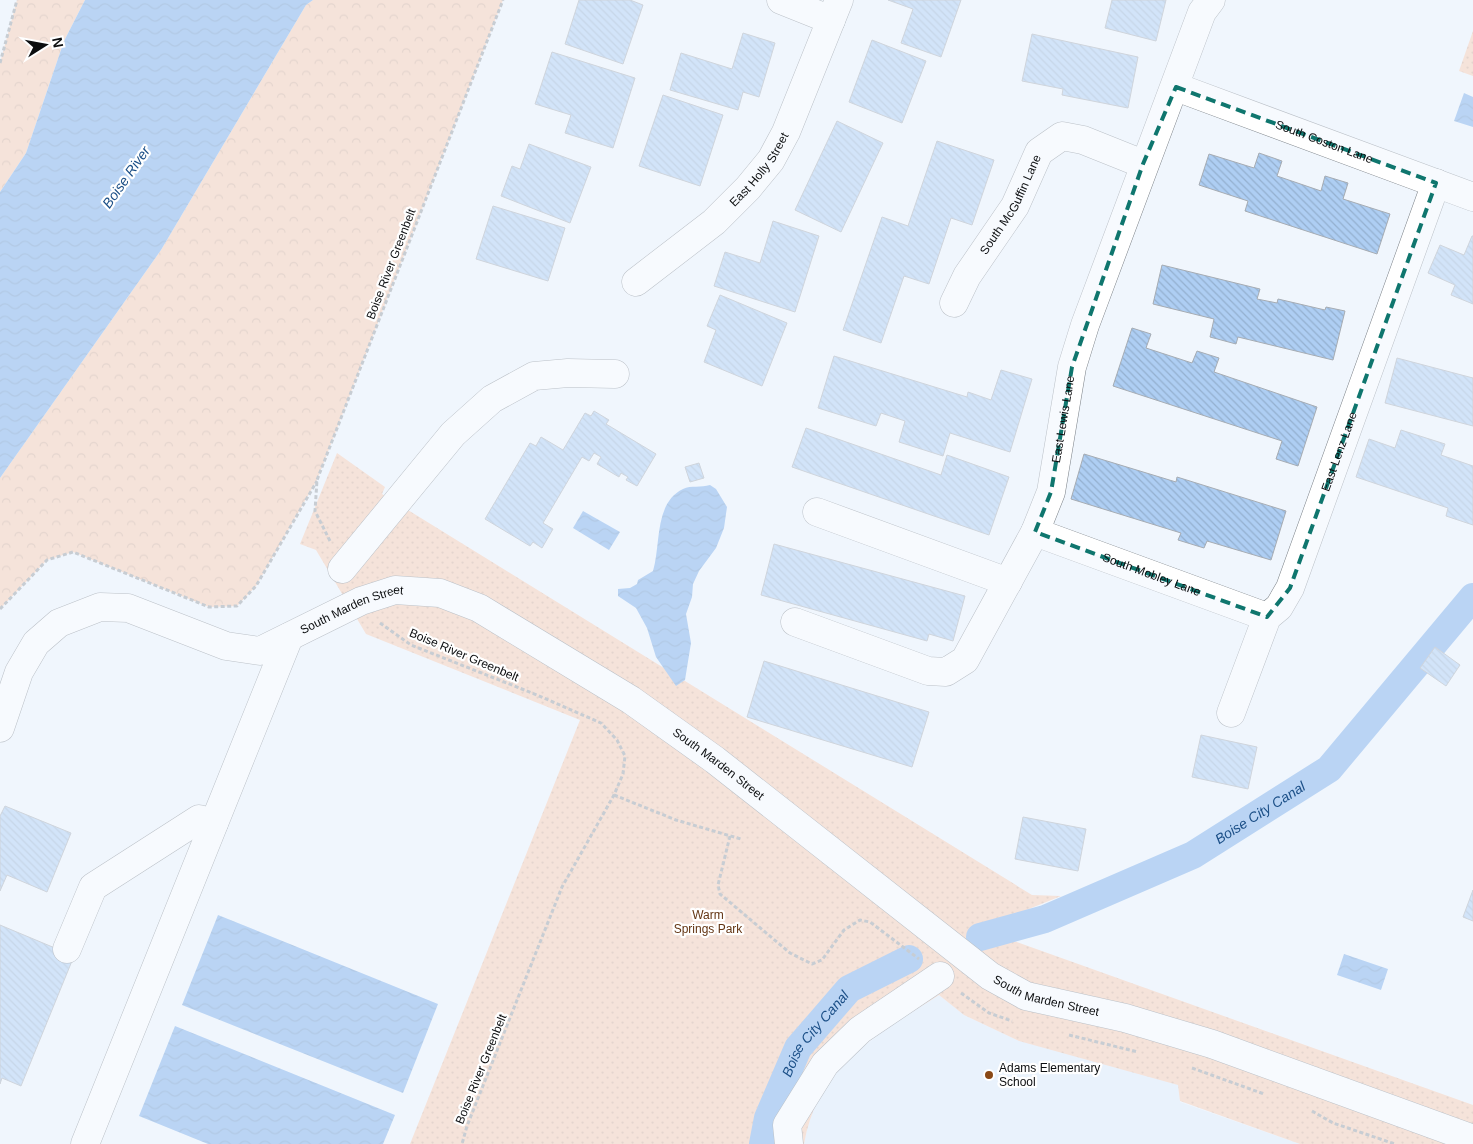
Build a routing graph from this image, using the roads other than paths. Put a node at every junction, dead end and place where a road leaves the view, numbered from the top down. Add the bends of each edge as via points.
1 (781, 0) edge
2 (1210, 0) edge
3 (835, 10) edge
4 (1176, 86) junction
5 (1143, 164) junction
6 (1436, 183) junction
7 (1473, 197) edge
8 (636, 282) dead end
9 (954, 303) dead end
10 (615, 374) dead end
11 (817, 512) dead end
12 (1035, 532) junction
13 (342, 568) road end
14 (1008, 582) junction
15 (1267, 617) junction
16 (795, 622) dead end
17 (289, 637) junction
18 (1231, 713) dead end
19 (0, 728) edge
20 (214, 823) junction
21 (67, 949) dead end
22 (940, 976) dead end
23 (1473, 1139) edge
24 (85, 1144) edge
25 (789, 1144) edge

1 - 3 street, East Holly Street
2 - 4 street, East Lewis Lane via 1202,12
3 - 8 street, East Holly Street via 786,132 771,160 714,222
4 - 5 street, East Lewis Lane
4 - 6 street, South Coston Lane
5 - 9 street, South McGuffin Lane via 1083,140 1062,136 1039,152 1015,206 967,276
5 - 12 street, East Lewis Lane via 1072,367 1051,492
6 - 7 street, South Coston Lane
6 - 15 street, East Lenz Lane via 1290,588
10 - 13 street via 534,376 492,399 454,434
11 - 14 street
12 - 14 street, East Lewis Lane
12 - 15 street, South Mobley Lane
14 - 16 street, East Lewis Lane via 965,660 946,672 928,671
15 - 18 street, East Lenz Lane
17 - 19 street, South Marden Street via 260,651 226,646 128,608 100,607 59,623 36,642 19,672
17 - 20 street
17 - 23 street, South Marden Street via 361,601 395,590 440,593 479,608 631,700 715,760 990,976 1026,996 1125,1018 1212,1044
20 - 21 street via 199,819 93,887
20 - 24 street
22 - 25 street via 860,1030 824,1064 787,1125

